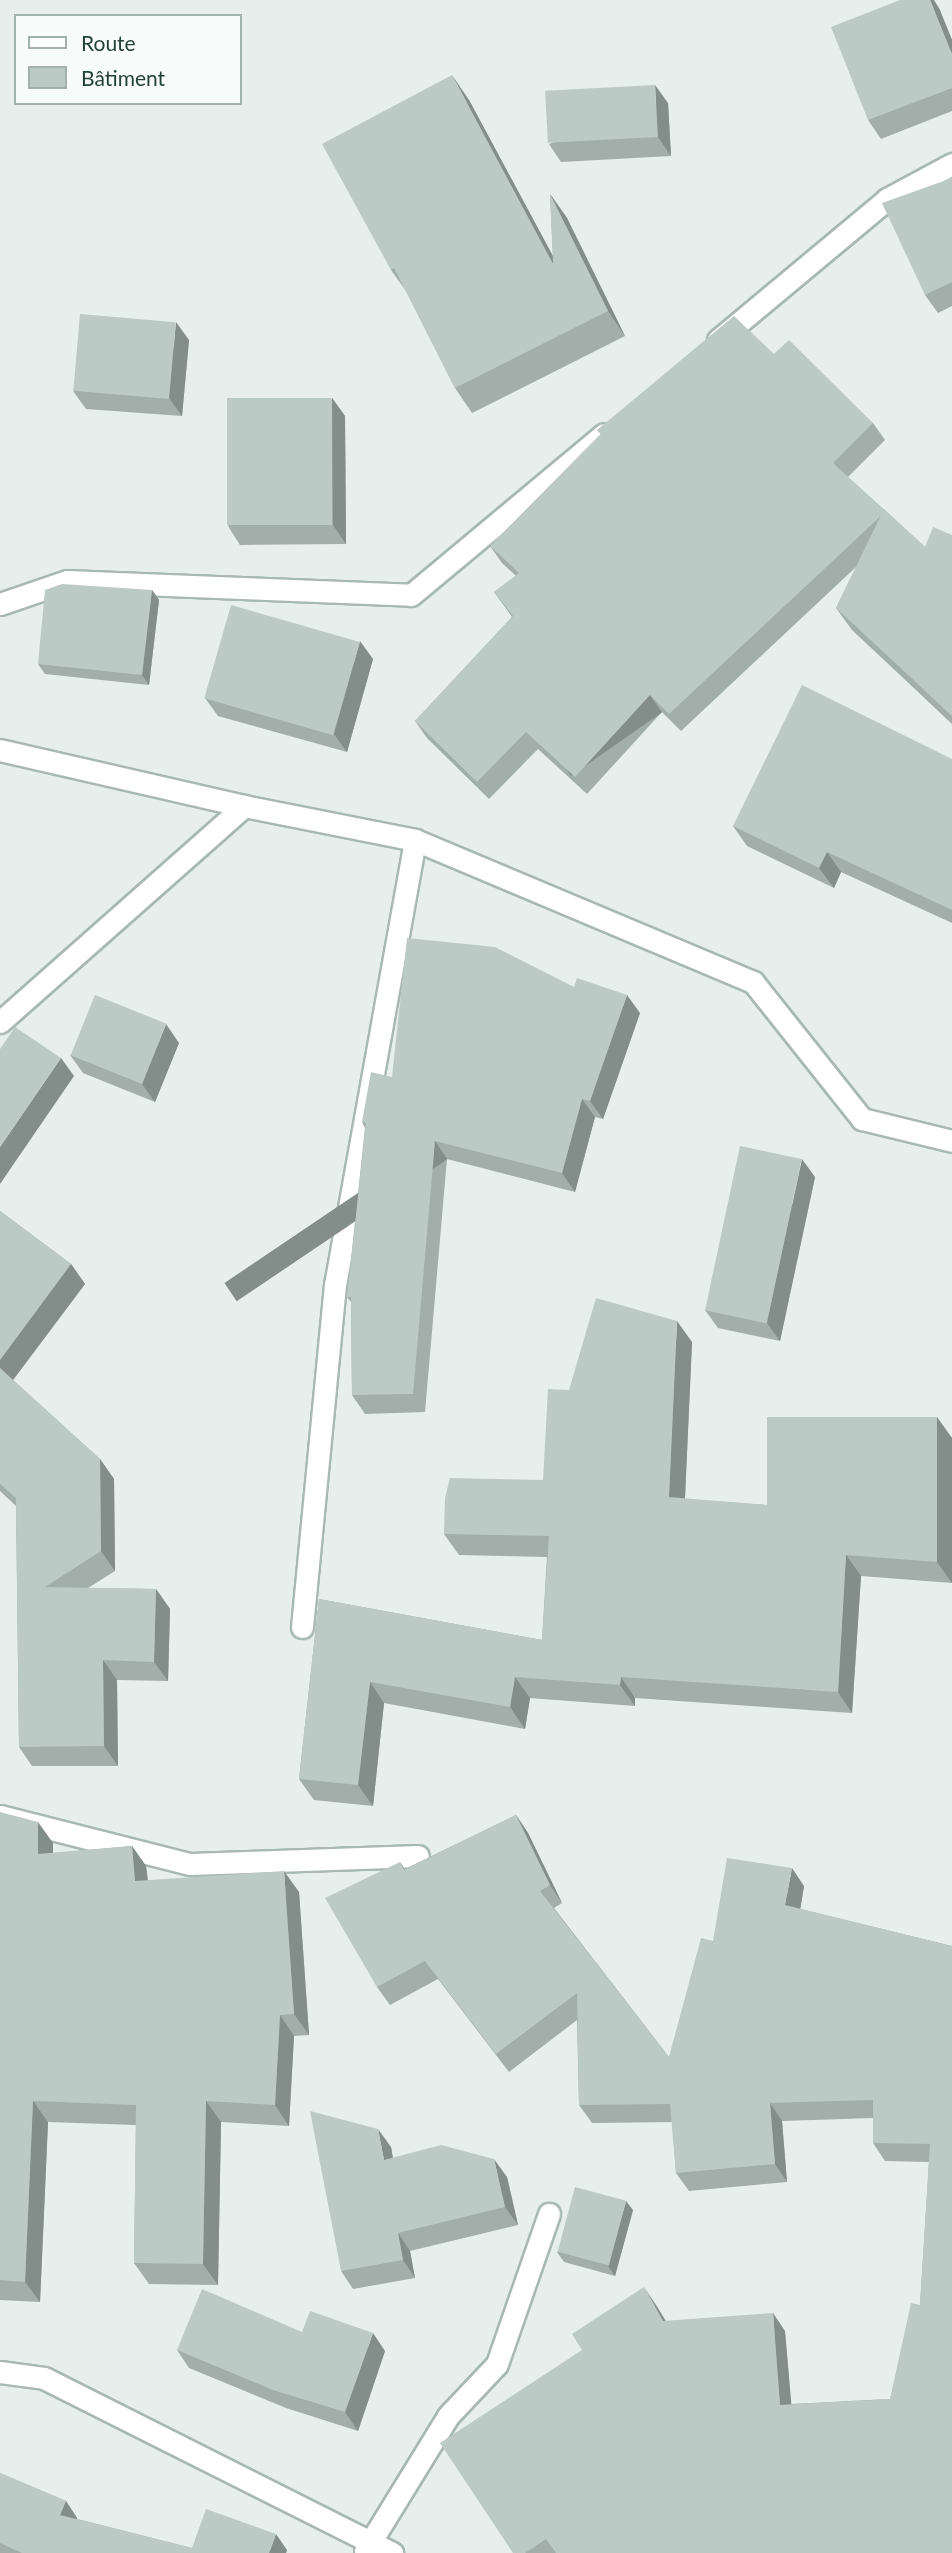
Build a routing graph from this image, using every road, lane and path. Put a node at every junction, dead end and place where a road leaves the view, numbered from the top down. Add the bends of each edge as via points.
1 (952, 164) edge
2 (697, 358) edge
3 (622, 419) edge
4 (0, 604) edge
5 (0, 750) edge
6 (244, 806) junction
7 (415, 840) junction
8 (0, 1022) edge
9 (952, 1141) edge
10 (302, 1627) dead end
11 (0, 1816) edge
12 (418, 1856) dead end
13 (549, 2214) dead end
14 (0, 2372) edge
15 (368, 2547) edge
16 (392, 2553) edge

1 - 2 street via 887,199
3 - 4 street via 411,595 67,581
5 - 6 street
6 - 7 street
6 - 8 street
7 - 9 street via 752,982 862,1119
7 - 10 street via 335,1284
11 - 12 street via 190,1864
13 - 15 street via 497,2364 448,2416
14 - 15 street via 44,2378
15 - 16 street

